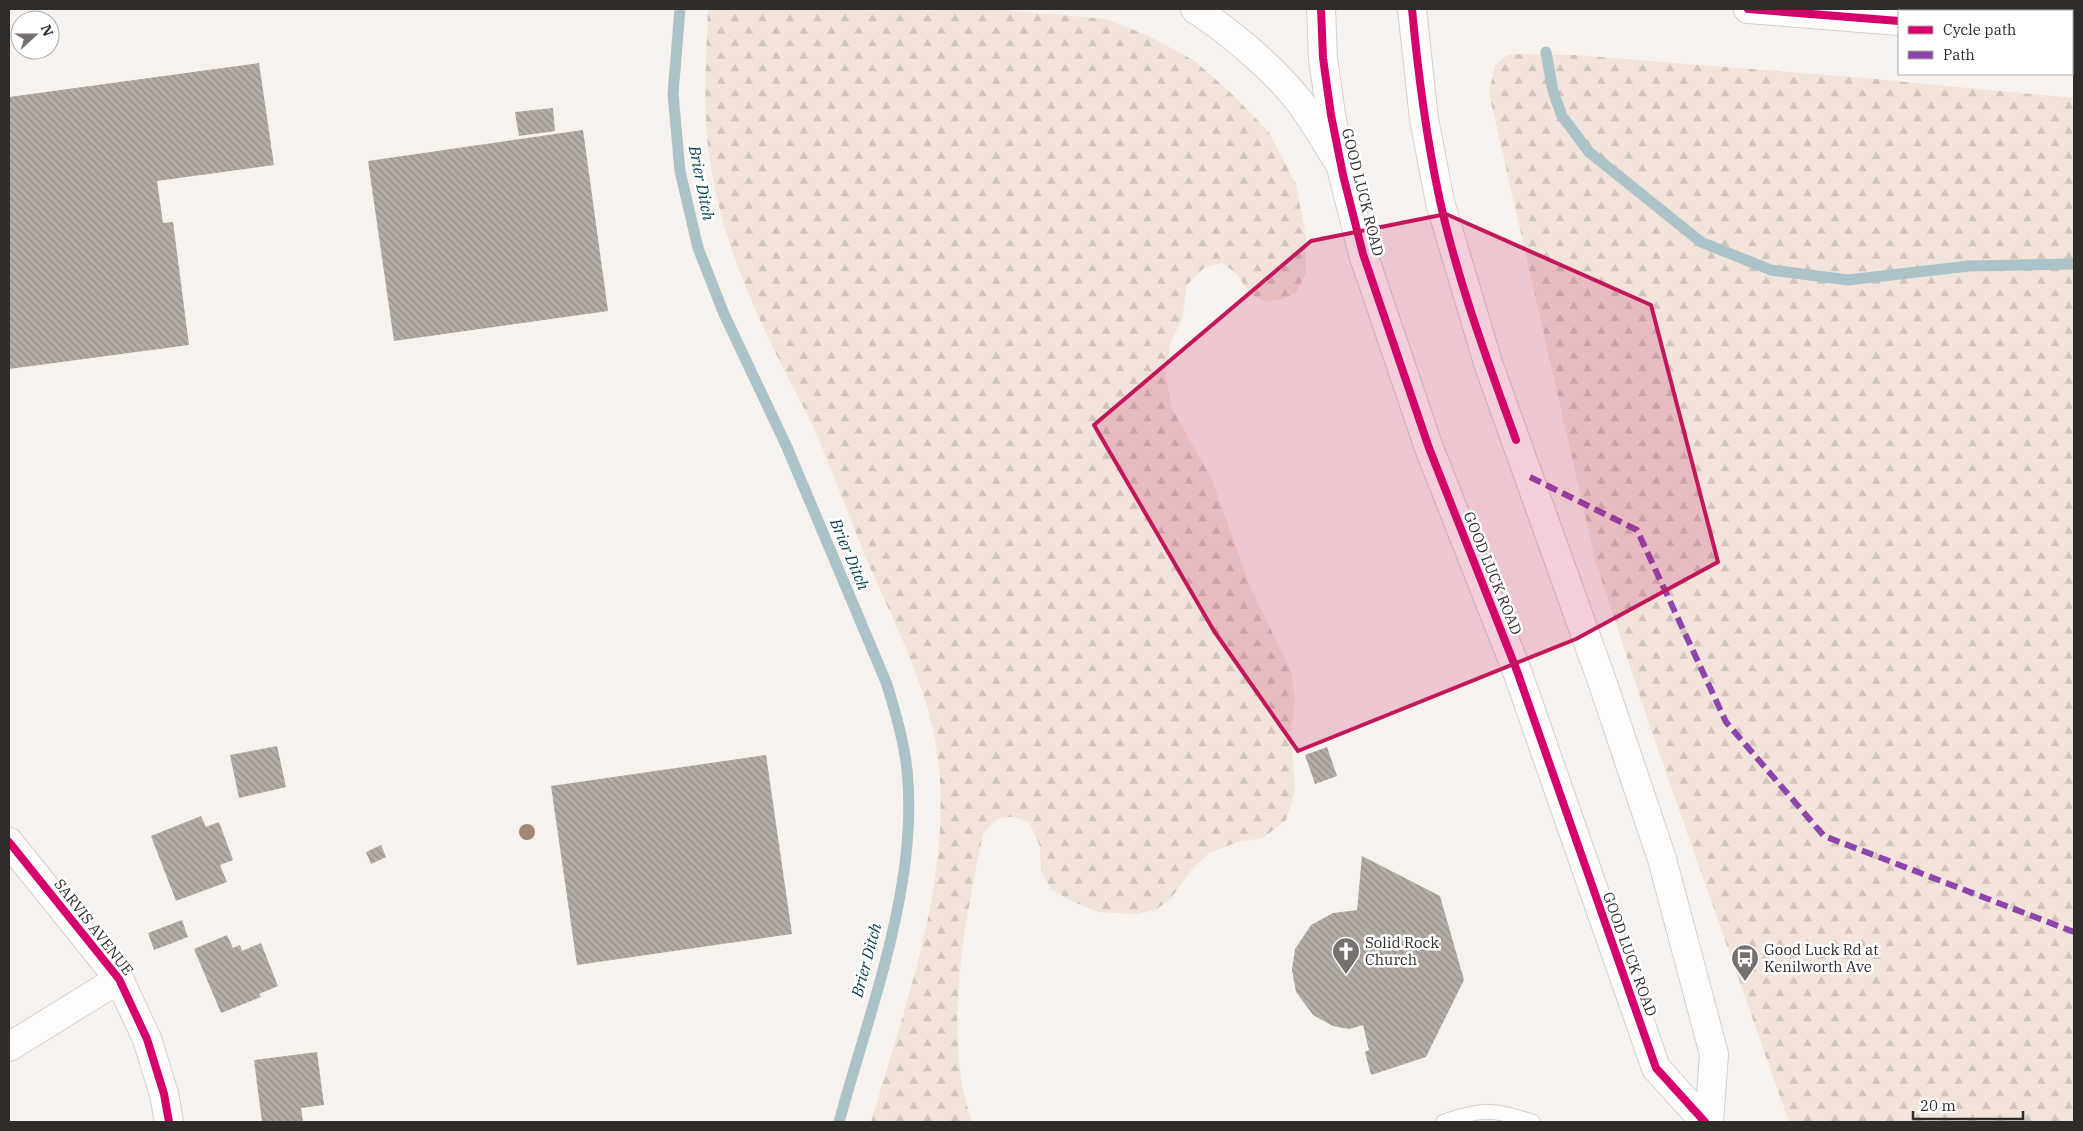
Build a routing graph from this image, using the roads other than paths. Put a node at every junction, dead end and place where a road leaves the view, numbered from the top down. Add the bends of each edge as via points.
1 (1195, 9) edge
2 (1321, 9) edge
3 (1412, 9) edge
4 (1748, 9) edge
5 (1898, 21) edge
6 (1341, 166) junction
7 (9, 842) edge
8 (119, 978) junction
9 (9, 1047) edge
10 (169, 1122) edge
11 (1444, 1122) edge
12 (1533, 1122) edge
13 (1705, 1122) edge
14 (1709, 1122) edge

1 - 6 main road via 1248,49 1298,100
2 - 6 main road, GOOD LUCK ROAD via 1330,115
3 - 14 main road via 1424,120 1440,202 1488,363 1662,859 1714,1054
4 - 5 main road
6 - 13 main road, GOOD LUCK ROAD via 1363,254 1429,448 1517,671 1656,1068
7 - 8 main road, SARVIS AVENUE
8 - 9 main road
8 - 10 main road, SARVIS AVENUE via 147,1038
11 - 12 lane via 1471,1112 1500,1111

